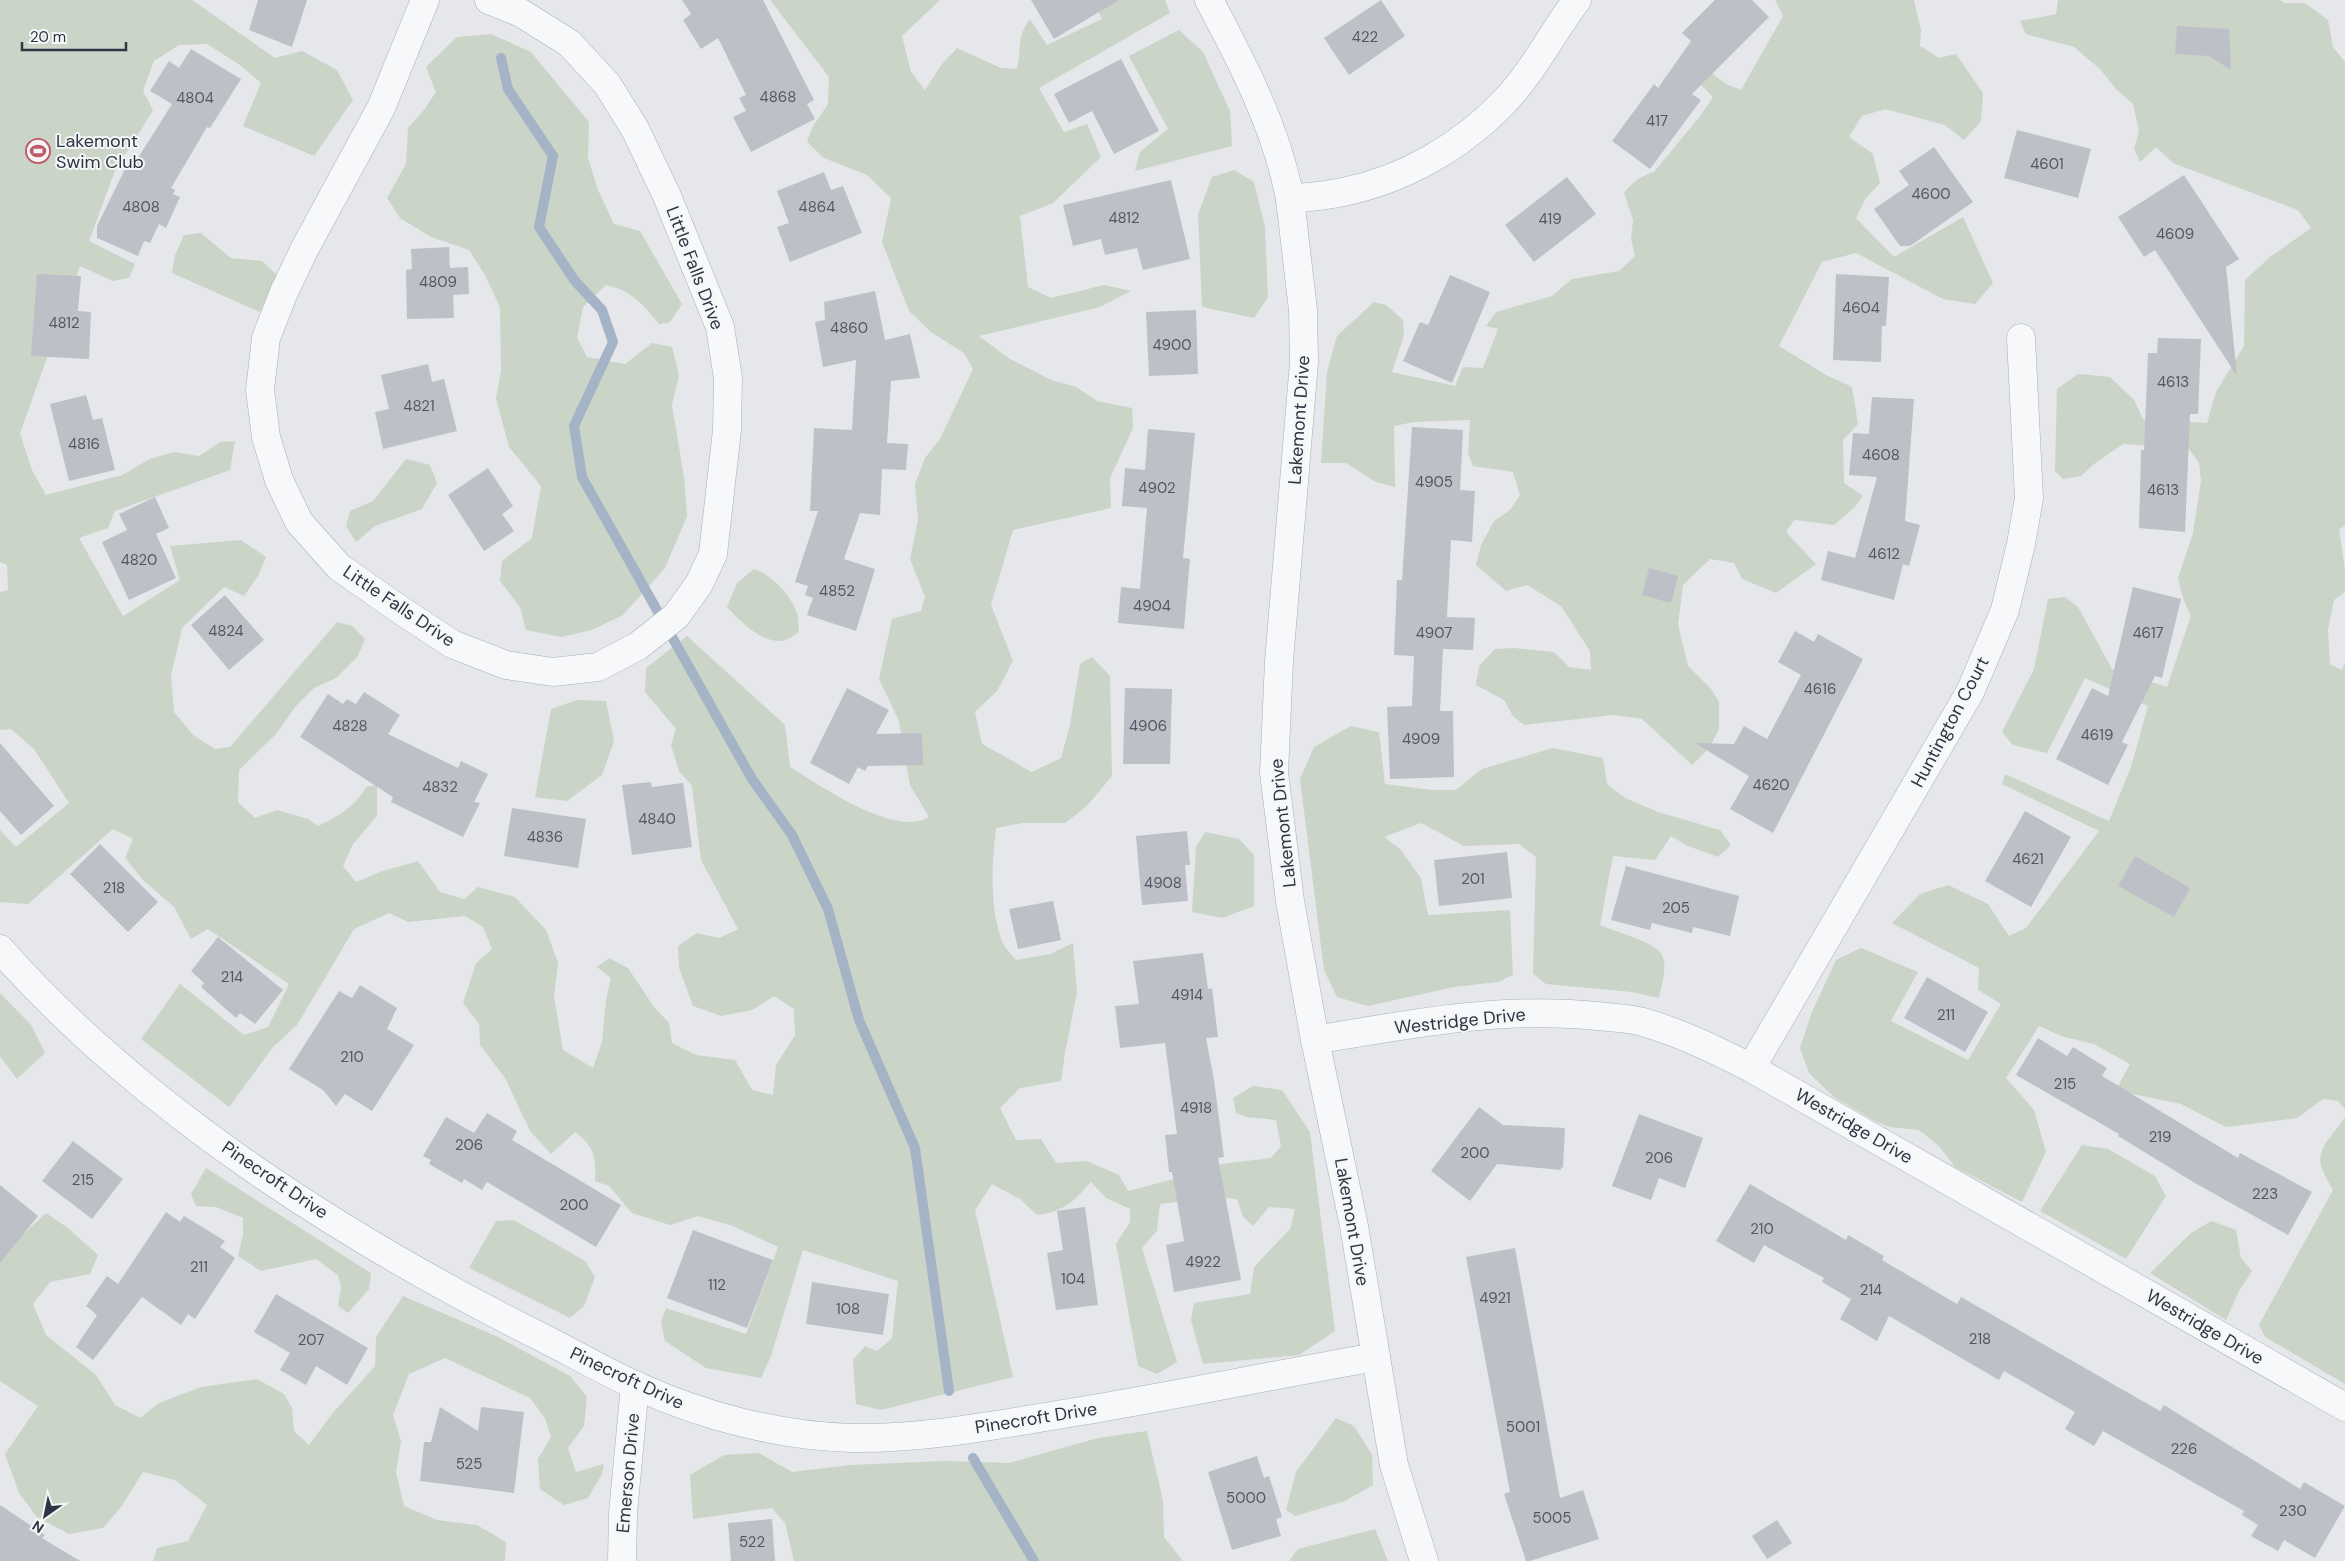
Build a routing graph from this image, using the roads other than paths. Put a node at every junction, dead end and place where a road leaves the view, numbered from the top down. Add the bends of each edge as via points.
1 (425, 0) edge
2 (489, 0) edge
3 (1209, 0) edge
4 (1577, 0) edge
5 (1290, 199) junction
6 (2021, 338) dead end
7 (0, 949) edge
8 (1315, 1040) junction
9 (1751, 1068) junction
10 (1376, 1357) junction
11 (635, 1385) junction
12 (2345, 1407) edge
13 (622, 1561) edge
14 (1424, 1561) edge

1 - 2 street, Little Falls Drive via 381,108 305,248 266,338 260,390 266,437 279,480 300,522 339,566 396,607 452,644 506,665 553,672 598,667 638,646 676,616 699,584 713,554 728,378 720,327 667,196 634,129 607,84 568,43 521,13
3 - 5 street, Lakemont Drive via 1234,46 1260,108 1284,169
4 - 5 street via 1504,102 1431,160 1344,192
5 - 8 street, Lakemont Drive via 1304,310 1304,362 1279,661 1274,774 1290,901
6 - 9 street, Huntington Court via 2029,498 2005,610 1970,692
7 - 11 street, Pinecroft Drive via 32,986 102,1049 175,1111 262,1175 444,1287
8 - 9 street, Westridge Drive via 1476,1016 1581,1015 1641,1021 1703,1044
8 - 10 street, Lakemont Drive via 1354,1226
9 - 12 street, Westridge Drive
10 - 11 street, Pinecroft Drive via 1102,1408 912,1436 850,1438 772,1428 683,1405
10 - 14 street, Lakemont Drive via 1394,1464
11 - 13 street, Emerson Drive via 623,1513

